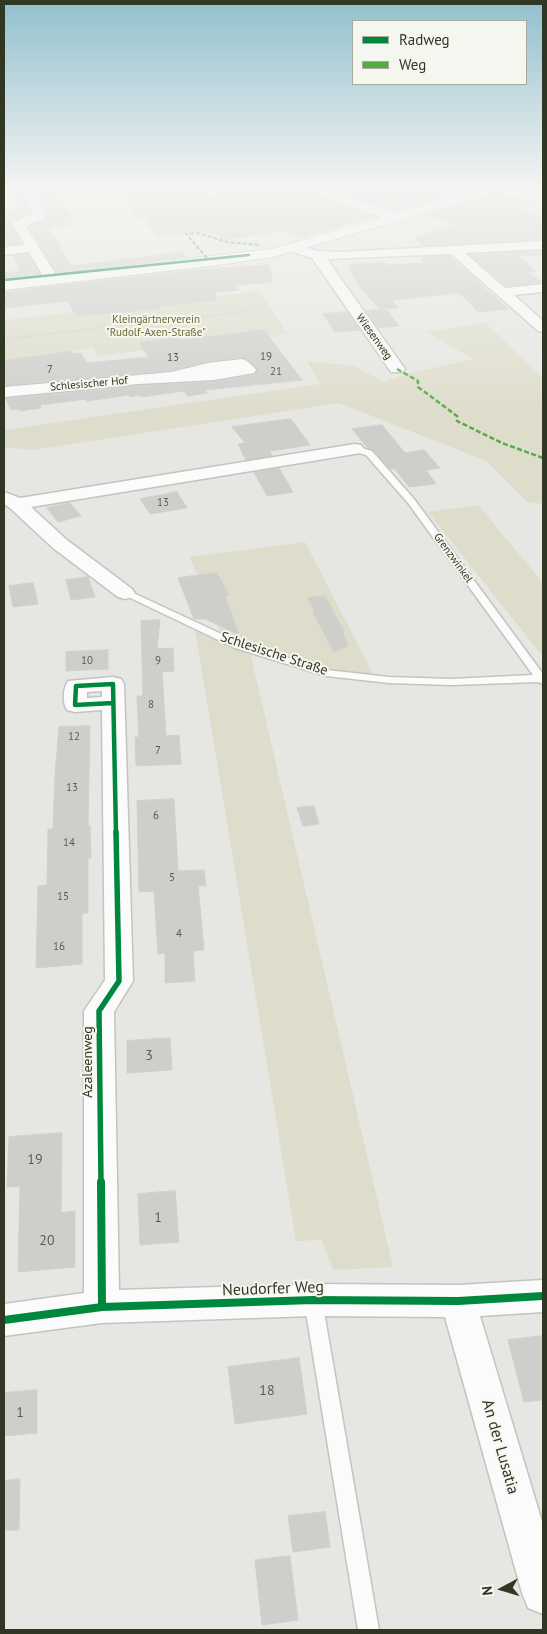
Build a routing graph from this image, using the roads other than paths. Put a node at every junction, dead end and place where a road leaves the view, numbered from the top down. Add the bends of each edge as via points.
1 (43, 264) edge
2 (185, 264) edge
3 (323, 264) edge
4 (471, 264) edge
5 (52, 280) junction
6 (4, 285) edge
7 (543, 288) edge
8 (503, 292) junction
9 (543, 328) edge
10 (397, 369) dead end
11 (174, 377) dead end
12 (4, 392) edge
13 (355, 449) joint
14 (10, 500) edge
15 (125, 593) joint
16 (543, 679) edge
17 (113, 703) dead end
18 (543, 1296) edge
19 (313, 1300) junction
20 (458, 1301) junction
21 (102, 1307) junction
22 (4, 1320) edge
23 (543, 1593) edge
24 (370, 1630) edge

1 - 5 street
2 - 5 main road
3 - 10 street, Wiesenweg
4 - 8 street
5 - 6 main road
7 - 8 street
8 - 9 street
11 - 12 street, Schlesischer Hof
13 - 14 street, Schlesische Straße
13 - 16 lane, Grenzwinkel via 369,453 411,502
14 - 15 street, Schlesische Straße via 60,544
15 - 16 lane, Schlesische Straße via 239,646 326,673 452,682
17 - 21 street, Azaleenweg via 119,981 99,1011
18 - 20 street, Neudorfer Weg
19 - 20 street, Neudorfer Weg
19 - 21 street, Neudorfer Weg
19 - 24 lane, Neudorfer Weg
20 - 23 street, An der Lusatia
21 - 22 street, Neudorfer Weg

